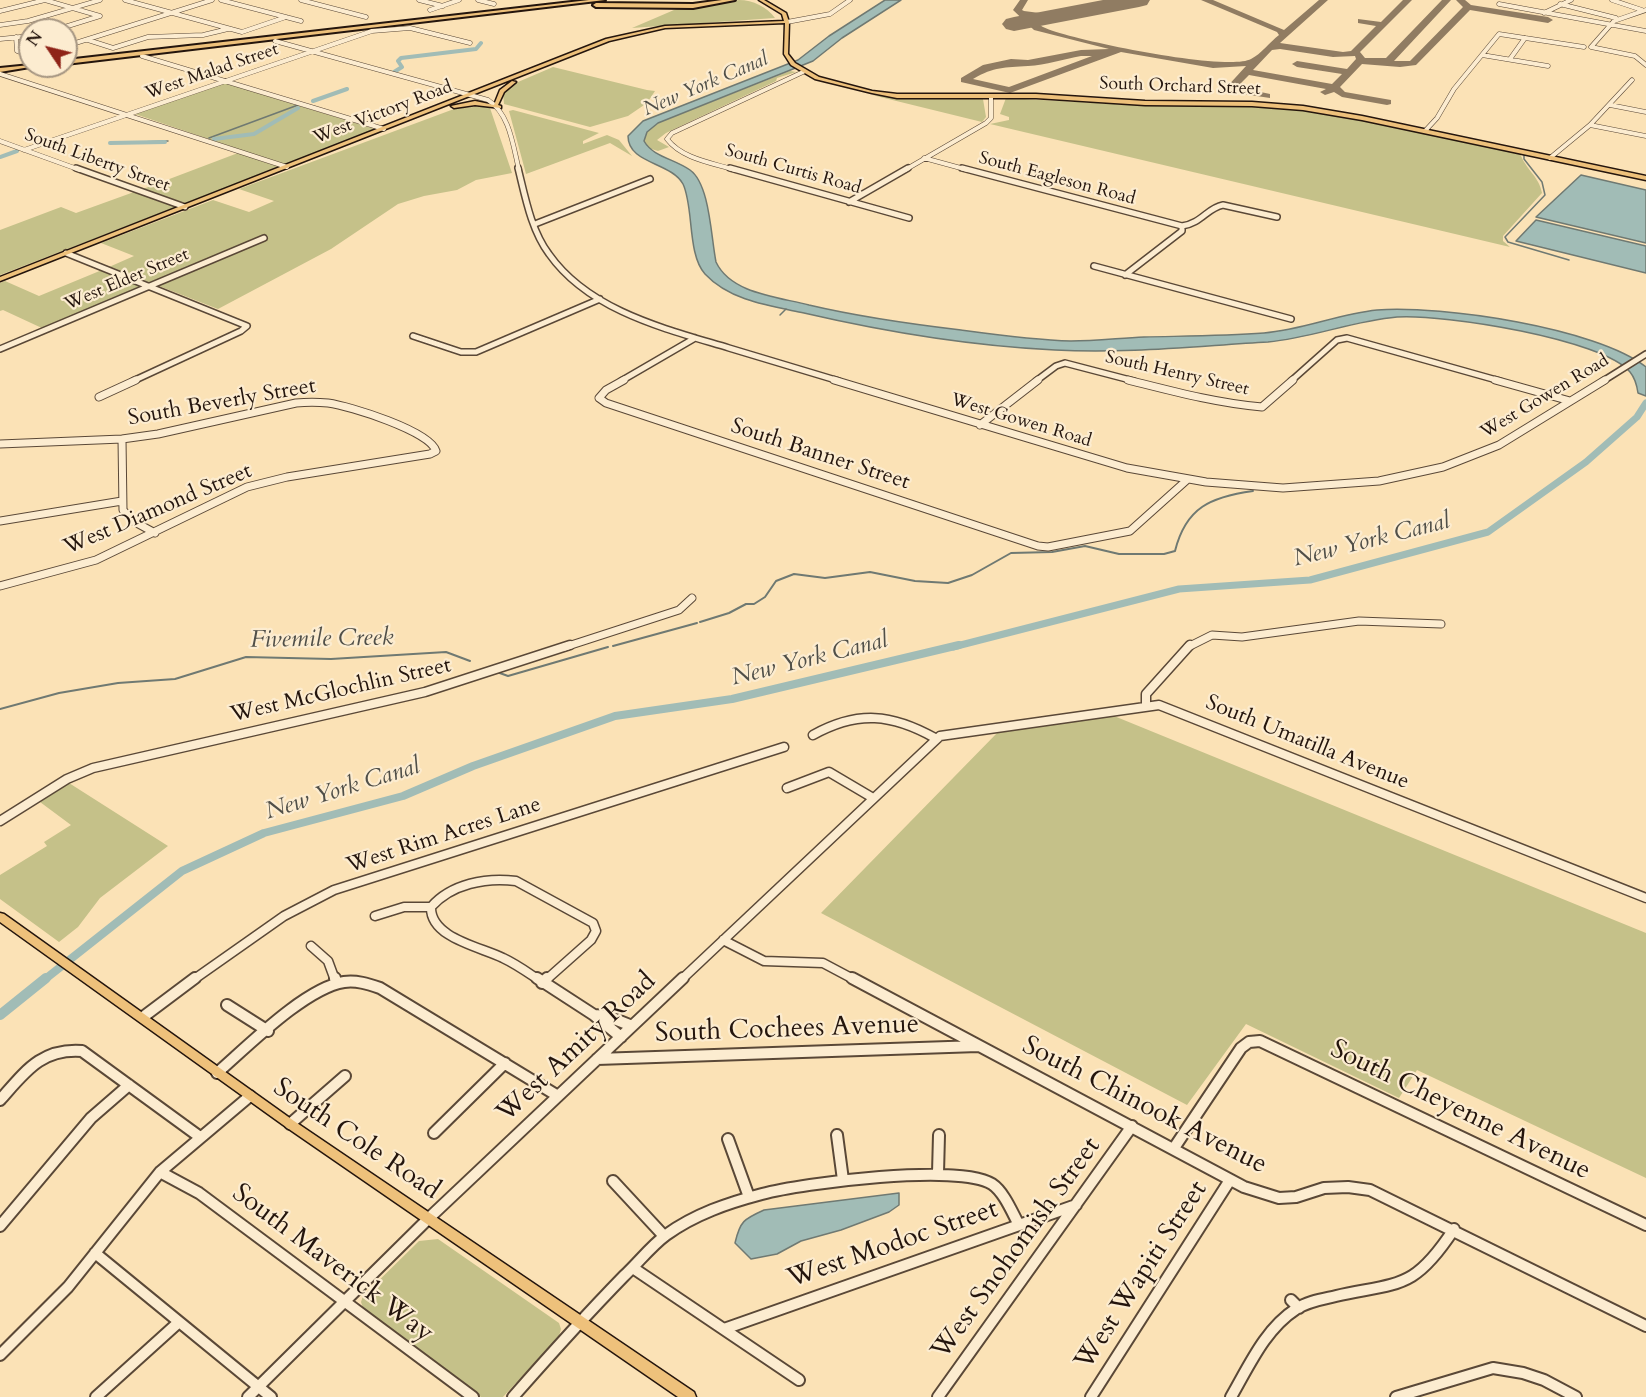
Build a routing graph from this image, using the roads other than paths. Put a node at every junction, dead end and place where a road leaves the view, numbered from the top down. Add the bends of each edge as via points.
1 (45, 0) edge
2 (100, 0) edge
3 (125, 0) edge
4 (212, 0) edge
5 (221, 0) edge
6 (301, 0) edge
7 (419, 0) edge
8 (459, 0) edge
9 (478, 0) edge
10 (552, 0) edge
11 (567, 0) edge
12 (602, 0) edge
13 (732, 0) edge
14 (761, 0) edge
15 (850, 0) edge
16 (1504, 0) edge
17 (1571, 0) edge
18 (1612, 0) edge
19 (1560, 4) junction
20 (443, 6) junction
21 (497, 6) junction
22 (74, 8) junction
23 (430, 10) dead end
24 (1644, 10) edge
25 (0, 11) edge
26 (172, 13) junction
27 (1544, 13) junction
28 (286, 17) junction
29 (366, 17) dead end
30 (449, 18) junction
31 (1616, 18) junction
32 (301, 21) dead end
33 (788, 22) junction
34 (78, 23) edge
35 (1606, 24) junction
36 (0, 25) edge
37 (229, 28) junction
38 (1646, 31) edge
39 (16, 37) joint
40 (1526, 38) junction
41 (0, 39) edge
42 (86, 39) junction
43 (275, 41) dead end
44 (78, 42) edge
45 (470, 43) dead end
46 (1584, 47) dead end
47 (18, 52) edge
48 (312, 52) junction
49 (1482, 54) junction
50 (78, 56) edge
51 (142, 56) dead end
52 (1510, 59) junction
53 (18, 61) edge
54 (78, 61) edge
55 (549, 64) junction
56 (0, 65) edge
57 (1646, 65) edge
58 (1548, 66) dead end
59 (18, 69) edge
60 (801, 71) junction
61 (0, 72) edge
62 (1632, 80) dead end
63 (225, 81) junction
64 (470, 95) junction
65 (991, 97) junction
66 (1610, 105) junction
67 (498, 106) junction
68 (1646, 112) edge
69 (127, 115) junction
70 (409, 119) junction
71 (1590, 125) junction
72 (384, 129) junction
73 (1425, 131) junction
74 (1646, 136) edge
75 (0, 141) edge
76 (24, 150) junction
77 (924, 158) junction
78 (1550, 158) junction
79 (287, 167) junction
80 (1646, 178) edge
81 (650, 179) dead end
82 (849, 202) junction
83 (185, 207) junction
84 (1277, 217) dead end
85 (909, 218) dead end
86 (535, 224) junction
87 (1182, 226) junction
88 (264, 238) dead end
89 (66, 253) junction
90 (1094, 266) dead end
91 (1125, 275) junction
92 (0, 279) edge
93 (151, 286) junction
94 (600, 298) junction
95 (1291, 319) dead end
96 (413, 336) dead end
97 (695, 338) junction
98 (0, 350) edge
99 (1646, 354) edge
100 (99, 397) dead end
101 (1570, 401) junction
102 (980, 425) junction
103 (122, 439) junction
104 (0, 444) edge
105 (436, 451) joint
106 (1188, 479) junction
107 (122, 501) junction
108 (0, 521) edge
109 (155, 533) junction
110 (0, 586) edge
111 (692, 598) dead end
112 (1441, 624) dead end
113 (1146, 705) junction
114 (813, 735) dead end
115 (938, 737) junction
116 (784, 747) dead end
117 (787, 788) dead end
118 (873, 798) junction
119 (0, 820) edge
120 (1646, 898) edge
121 (431, 907) junction
122 (375, 916) dead end
123 (0, 917) edge
124 (723, 940) junction
125 (311, 946) dead end
126 (336, 983) junction
127 (542, 983) junction
128 (227, 1005) dead end
129 (594, 1015) junction
130 (142, 1017) junction
131 (632, 1026) junction
132 (268, 1031) junction
133 (621, 1037) junction
134 (979, 1046) junction
135 (597, 1059) junction
136 (505, 1063) junction
137 (217, 1072) junction
138 (345, 1076) dead end
139 (129, 1085) junction
140 (250, 1096) junction
141 (558, 1096) junction
142 (0, 1100) edge
143 (290, 1124) junction
144 (1132, 1126) junction
145 (434, 1132) dead end
146 (837, 1135) dead end
147 (939, 1135) dead end
148 (200, 1137) junction
149 (728, 1139) dead end
150 (1174, 1148) junction
151 (160, 1173) junction
152 (938, 1173) junction
153 (843, 1180) junction
154 (1230, 1180) junction
155 (613, 1181) dead end
156 (749, 1197) junction
157 (1076, 1205) junction
158 (429, 1218) junction
159 (1019, 1225) junction
160 (1646, 1225) edge
161 (0, 1226) edge
162 (1454, 1229) junction
163 (664, 1236) junction
164 (95, 1253) junction
165 (633, 1268) junction
166 (345, 1302) junction
167 (580, 1321) junction
168 (178, 1322) junction
169 (1646, 1326) edge
170 (724, 1329) junction
171 (0, 1355) edge
172 (799, 1380) dead end
173 (258, 1387) junction
174 (96, 1397) edge
175 (248, 1397) edge
176 (271, 1397) edge
177 (473, 1397) edge
178 (513, 1397) edge
179 (689, 1397) edge
180 (938, 1397) edge
181 (1091, 1397) edge
182 (1231, 1397) edge
183 (1396, 1397) edge
184 (1576, 1397) edge

1 - 22 street
1 - 25 street
2 - 22 street
3 - 26 street
4 - 26 street
5 - 28 street
6 - 29 street
7 - 20 street
8 - 20 street
9 - 21 street
10 - 21 highway
11 - 21 highway
12 - 30 highway
13 - 30 highway via 693,6 599,4
14 - 33 main road via 784,13
15 - 33 street via 830,14
16 - 27 street via 1498,4
17 - 19 street
18 - 24 street
19 - 27 street
19 - 31 street
20 - 23 street
21 - 50 highway
22 - 34 street via 99,16
22 - 36 street
24 - 31 street
26 - 37 street
26 - 42 street
27 - 35 street
28 - 32 street
28 - 37 street via 242,32
30 - 54 highway
31 - 35 street
33 - 55 main road, West Victory Road via 695,24 643,30
33 - 60 main road, South Orchard Street via 785,52
35 - 38 street
35 - 57 street via 1591,47 1635,56
37 - 42 street via 203,35 144,38 113,48
39 - 41 street
39 - 47 street
40 - 46 street
40 - 49 street via 1499,34
40 - 52 street
42 - 44 street
43 - 48 street
45 - 48 street, West Malad Street via 410,28 368,32
48 - 63 street, West Malad Street
48 - 64 street
49 - 52 street
49 - 73 street
51 - 63 street
52 - 58 street
53 - 56 highway
55 - 64 main road, West Victory Road
55 - 67 main road via 508,86 500,94
59 - 61 highway
60 - 65 main road, South Orchard Street via 829,82 888,94
60 - 82 street, South Curtis Road via 672,133 667,139 672,146 712,163
61 - 69 street
62 - 66 street
63 - 69 street, West Malad Street
63 - 72 street
64 - 67 street
64 - 70 main road, West Victory Road
65 - 73 main road, South Orchard Street via 1282,106
65 - 77 street via 991,118 986,123
66 - 68 street
66 - 71 street
67 - 70 main road via 469,103
67 - 86 street, West Gowen Road
69 - 76 street, West Malad Street
69 - 79 street
70 - 72 main road, West Victory Road
71 - 74 street
71 - 78 street
72 - 79 main road, West Victory Road
73 - 78 main road, South Orchard Street
75 - 76 street, South Liberty Street
76 - 83 street, South Liberty Street
77 - 82 street
77 - 87 street, South Eagleson Road
78 - 80 main road, South Orchard Street
79 - 83 main road, West Victory Road
81 - 86 street
82 - 85 street, South Curtis Road
83 - 89 main road, West Victory Road
84 - 87 street via 1223,205 1195,224
86 - 94 street, West Gowen Road via 549,255
87 - 91 street via 1182,231
88 - 93 street, West Elder Street
89 - 92 main road, West Victory Road
89 - 93 street
90 - 91 street
91 - 95 street
93 - 98 street, West Elder Street
93 - 100 street via 247,326
94 - 96 street via 476,352 461,352
94 - 97 street, West Gowen Road via 642,319
97 - 102 street, West Gowen Road
97 - 106 street, South Banner Street via 606,390 599,398 1030,545 1048,547 1130,531
99 - 101 street, West Gowen Road
101 - 102 street, South Henry Street via 1347,338 1337,340 1262,407 1178,393 1065,363
101 - 106 street, West Gowen Road via 1498,446 1443,467 1375,481 1256,487
102 - 106 street, West Gowen Road via 1105,462
103 - 104 street, South Beverly Street
103 - 105 street, South Beverly Street via 319,401 340,404 426,438
103 - 107 street
105 - 109 street, West Diamond Street via 287,477 247,488
107 - 108 street
107 - 109 street via 126,516
109 - 110 street, West Diamond Street via 96,560
111 - 119 street, West McGlochlin Street via 679,610 436,688 93,768 67,779
112 - 113 street via 1359,621 1242,637 1204,637 1191,644 1146,694
113 - 115 street, South Umatilla Avenue
113 - 120 street, South Umatilla Avenue via 1170,707
114 - 115 street via 826,727 886,719
115 - 118 street, West Amity Road
116 - 130 street, West Rim Acres Lane via 334,890 268,927
117 - 118 street via 829,772
118 - 124 street, West Amity Road
121 - 122 street via 404,907
121 - 127 street via 436,924 471,946 510,961
121 - 127 street via 444,894 503,878 516,881 593,923 596,931 591,940
123 - 130 main road, South Cole Road
124 - 131 street, West Amity Road
124 - 134 street, South Chinook Avenue via 771,962 823,963
125 - 126 street via 333,967
126 - 132 street via 310,996
126 - 136 street via 361,981 380,988
127 - 129 street
128 - 132 street
129 - 131 street
129 - 133 street
130 - 137 main road, South Cole Road
131 - 133 street, West Amity Road
132 - 137 street
133 - 135 street, West Amity Road
134 - 135 street, South Cochees Avenue
134 - 144 street, South Chinook Avenue
135 - 141 street, West Amity Road
136 - 141 street
136 - 145 street
137 - 140 main road, South Cole Road
138 - 143 street
139 - 142 street via 81,1051 60,1049 34,1063
139 - 148 street
139 - 161 street via 91,1118
140 - 143 main road, South Cole Road
140 - 148 street
141 - 158 street, West Amity Road
143 - 158 main road, South Cole Road
144 - 150 street, South Chinook Avenue
144 - 157 street, West Snohomish Street
146 - 153 street
147 - 152 street
148 - 151 street
149 - 156 street
150 - 154 street, South Chinook Avenue
150 - 160 street, South Cheyenne Avenue via 1241,1048 1253,1041 1271,1045
151 - 164 street
151 - 166 street, South Maverick Way via 199,1192
152 - 153 street
152 - 159 street via 991,1184 999,1190
153 - 156 street
154 - 162 street, South Chinook Avenue via 1280,1198 1324,1188 1370,1190
154 - 181 street, West Wapiti Street
155 - 163 street
156 - 163 street via 689,1220
157 - 159 street, West Modoc Street
157 - 180 street, West Snohomish Street
158 - 166 street, West Amity Road
158 - 167 main road, South Cole Road
159 - 170 street, West Modoc Street
162 - 169 street, South Chinook Avenue
162 - 182 street via 1439,1253 1399,1284 1295,1304 1270,1332
163 - 165 street
164 - 168 street
164 - 171 street via 68,1287
165 - 167 street
165 - 170 street
166 - 173 street, West Amity Road
166 - 177 street, South Maverick Way
167 - 178 street
167 - 179 main road, South Cole Road
168 - 173 street
168 - 174 street
170 - 172 street
173 - 175 street, West Amity Road
173 - 176 street
183 - 184 street via 1493,1368 1544,1380

